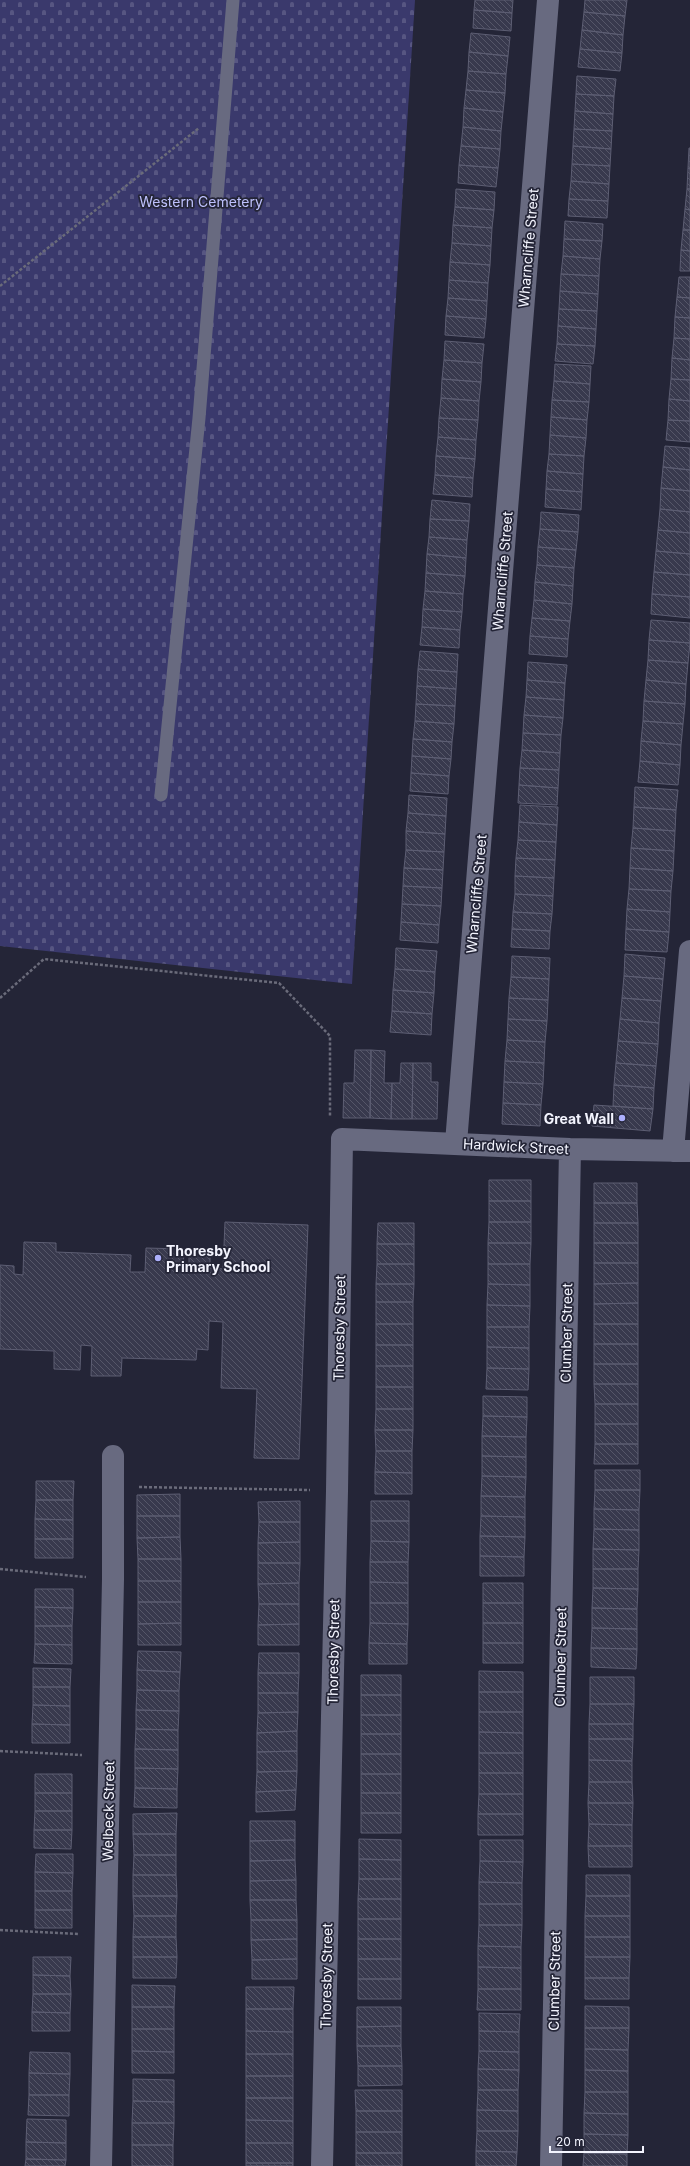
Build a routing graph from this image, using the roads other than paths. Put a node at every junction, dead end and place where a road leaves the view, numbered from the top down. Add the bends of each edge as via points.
1 (233, 0) edge
2 (548, 0) edge
3 (161, 795) dead end
4 (690, 951) edge
5 (342, 1139) joint
6 (456, 1143) junction
7 (570, 1149) junction
8 (681, 1151) edge
9 (113, 1456) dead end
10 (101, 2166) edge
11 (322, 2166) edge
12 (551, 2166) edge

1 - 3 lane via 199,418
2 - 6 street, Wharncliffe Street
4 - 8 street
5 - 6 street, Hardwick Street
5 - 11 street, Thoresby Street
6 - 7 street, Hardwick Street
7 - 8 street, Hardwick Street
7 - 12 street, Clumber Street
9 - 10 street, Welbeck Street via 113,1579

